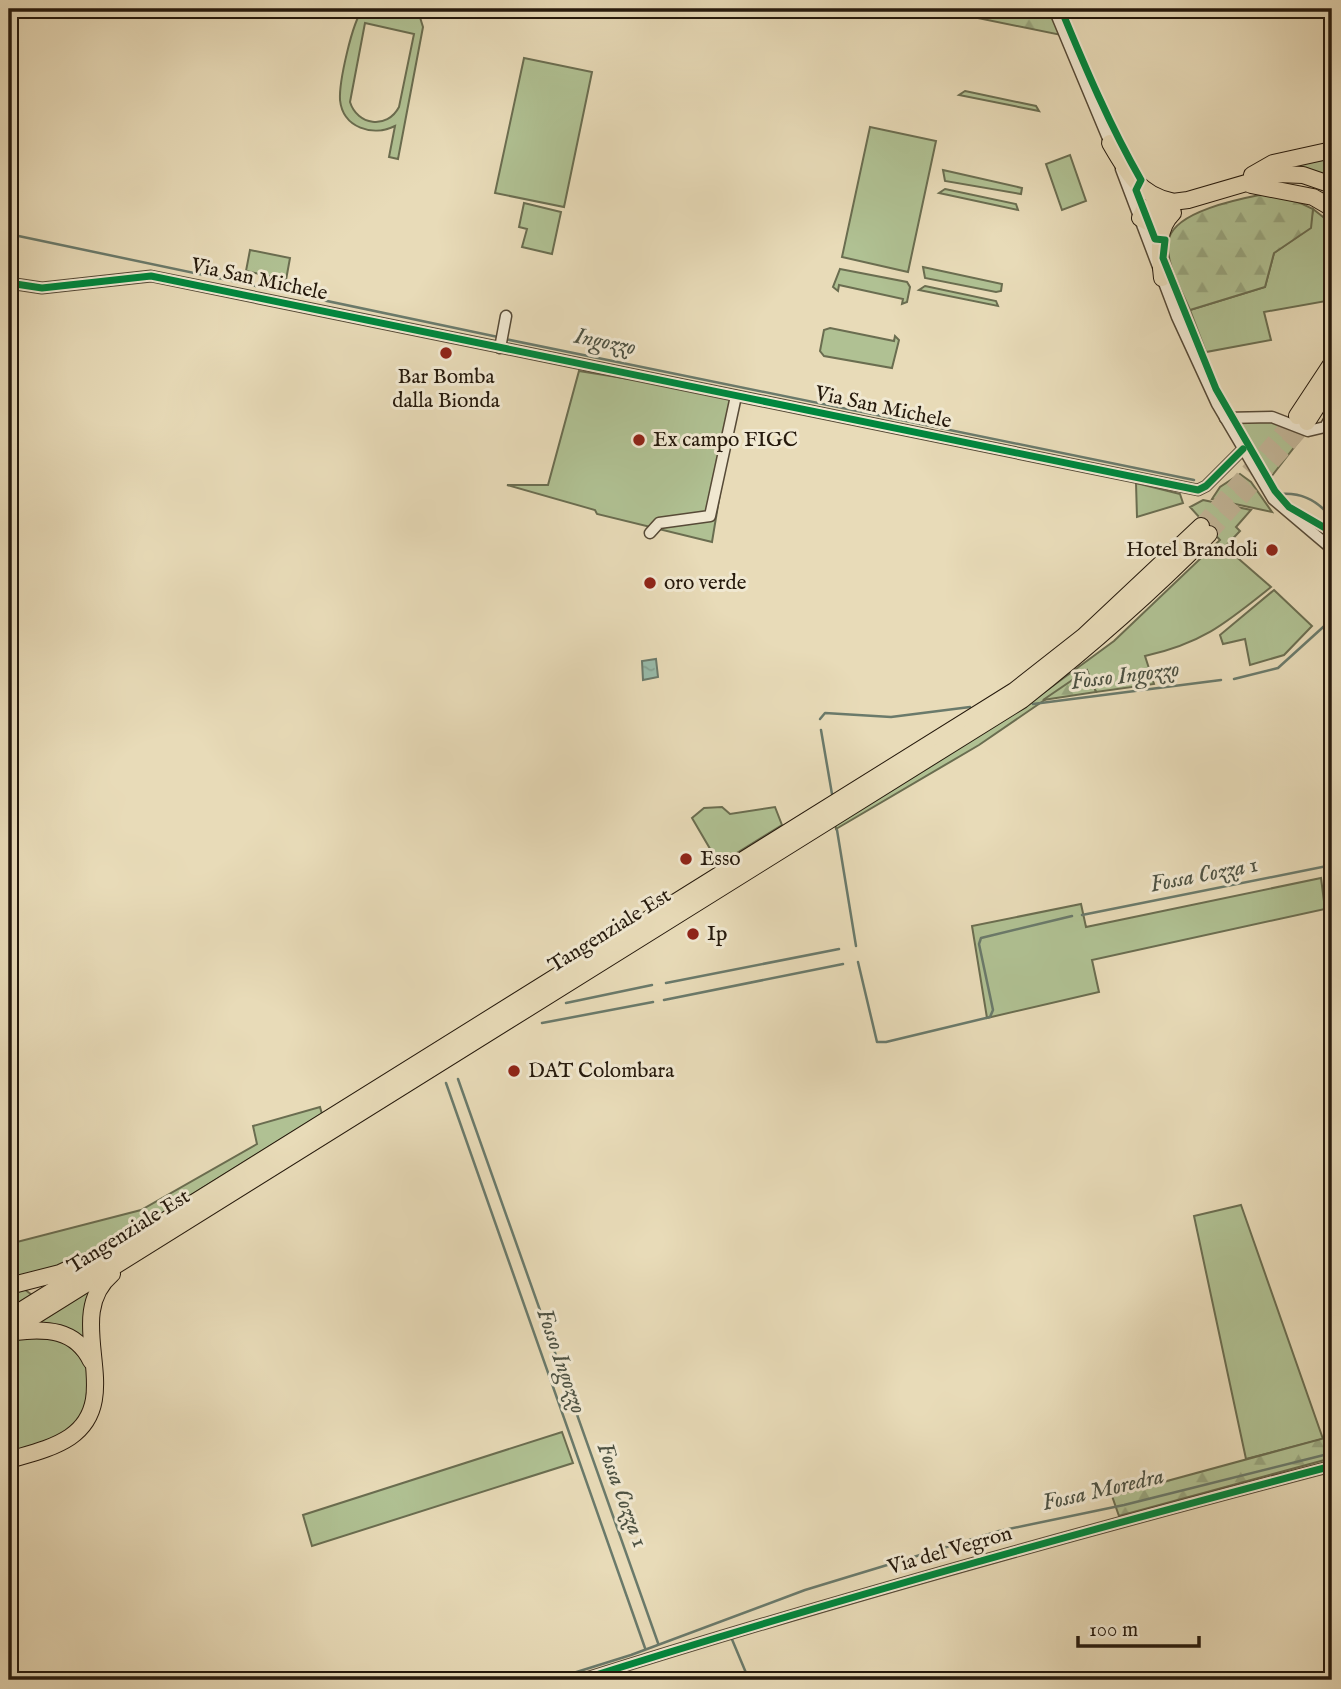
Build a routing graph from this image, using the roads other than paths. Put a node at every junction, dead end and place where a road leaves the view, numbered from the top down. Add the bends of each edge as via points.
1 (1054, 9) edge
2 (1110, 143) junction
3 (1332, 150) edge
4 (1235, 184) junction
5 (1332, 185) edge
6 (1332, 208) edge
7 (1170, 209) junction
8 (1140, 218) junction
9 (1162, 278) junction
10 (9, 284) edge
11 (506, 316) dead end
12 (501, 346) junction
13 (1332, 349) edge
14 (1332, 363) edge
15 (1332, 383) edge
16 (1312, 394) junction
17 (736, 396) junction
18 (1332, 415) edge
19 (1225, 418) junction
20 (1243, 449) junction
21 (650, 533) dead end
22 (1332, 548) edge
23 (162, 1237) junction
24 (134, 1240) junction
25 (9, 1286) edge
26 (9, 1318) edge
27 (9, 1333) edge
28 (94, 1368) junction
29 (9, 1460) edge
30 (1332, 1466) edge
31 (580, 1680) edge

1 - 2 street
2 - 7 highway via 1139,186
2 - 8 street
3 - 4 highway via 1273,163
4 - 5 highway via 1289,173
4 - 6 highway via 1291,191
4 - 7 highway
7 - 8 highway via 1144,210
7 - 9 highway via 1159,245
8 - 9 street
9 - 19 street via 1193,356
10 - 12 street, Via San Michele via 42,288 151,276
11 - 12 street
12 - 17 street, Via San Michele
13 - 16 highway
14 - 16 highway
15 - 16 highway via 1302,419
17 - 20 street, Via San Michele via 1198,490
17 - 21 street via 710,516 659,523
18 - 19 street via 1325,427 1308,431 1272,417
19 - 20 street
20 - 22 street via 1273,499
23 - 24 highway, Tangenziale Est via 1022,700 1158,586 1205,530 1014,691
23 - 27 highway, Tangenziale Est
23 - 28 highway via 103,1281 90,1315
24 - 25 highway via 60,1273
24 - 26 highway, Tangenziale Est
27 - 28 highway via 39,1328 65,1334 82,1347
28 - 29 highway via 96,1395 84,1424 57,1444
30 - 31 street, Via del Vegron via 729,1632

